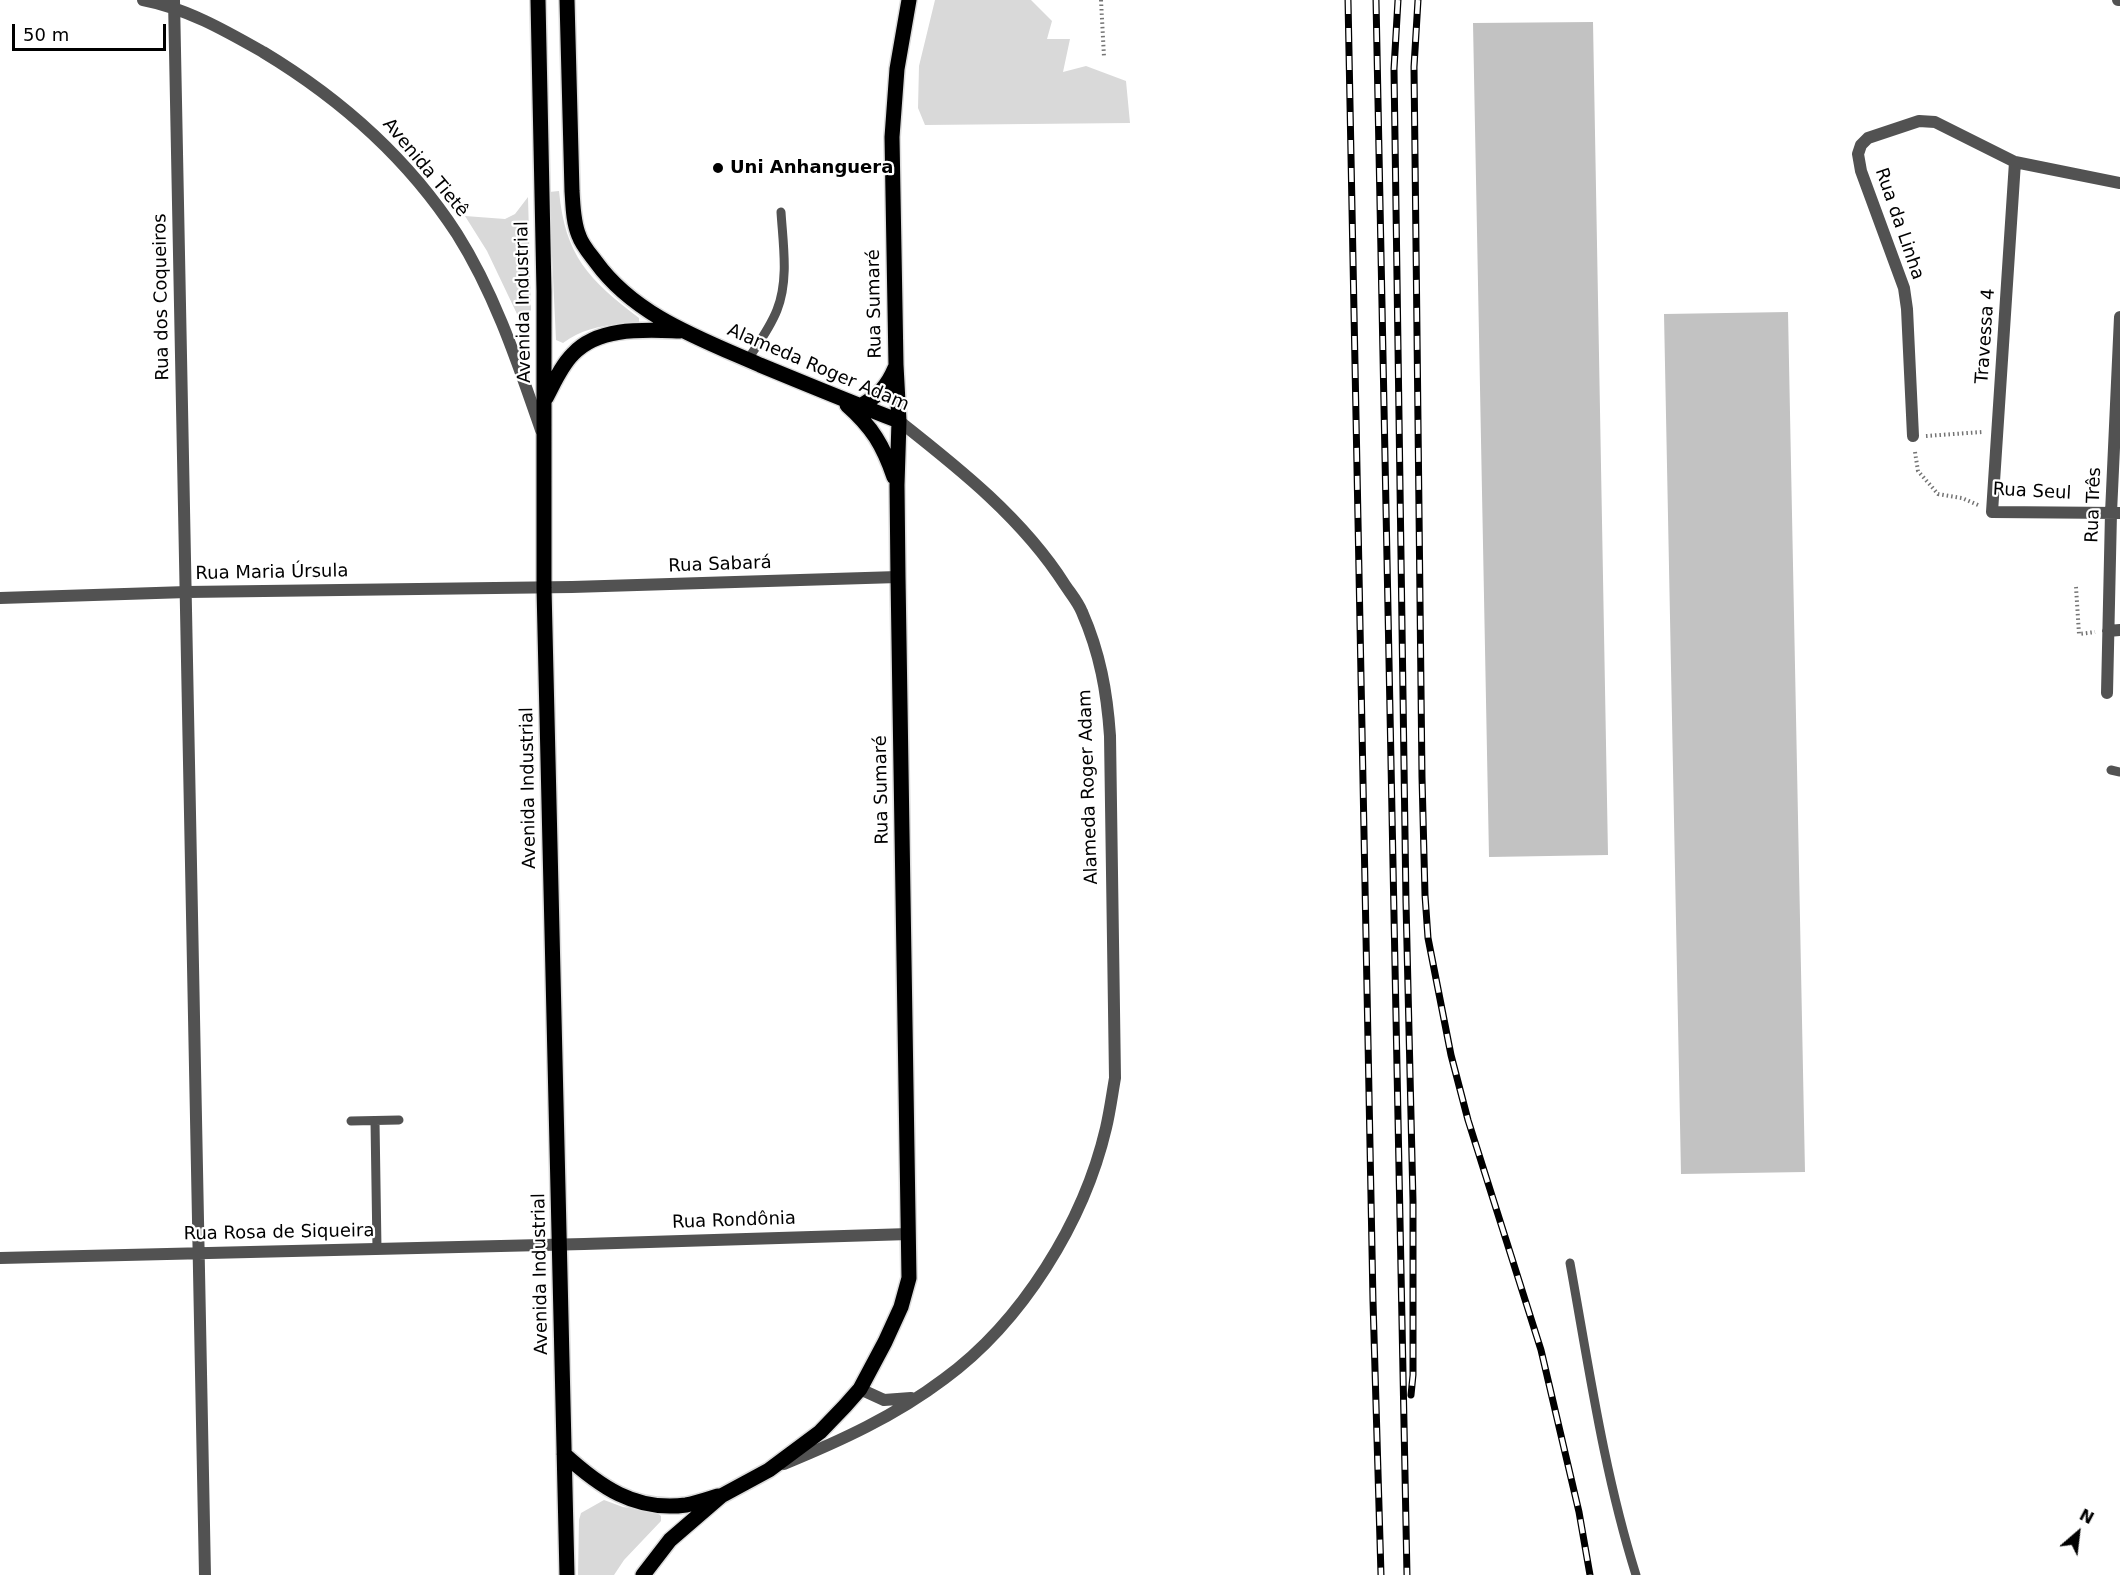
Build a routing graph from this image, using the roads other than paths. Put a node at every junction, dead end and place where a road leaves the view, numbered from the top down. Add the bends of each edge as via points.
1 (143, 0) edge
2 (538, 0) edge
3 (567, 0) edge
4 (908, 2) edge
5 (174, 4) edge
6 (2016, 162) junction
7 (2120, 183) edge
8 (781, 212) dead end
9 (2120, 317) edge
10 (683, 331) junction
11 (748, 359) junction
12 (896, 365) junction
13 (840, 399) junction
14 (544, 400) junction
15 (860, 406) junction
16 (900, 421) junction
17 (1913, 436) road end
18 (544, 438) junction
19 (897, 485) junction
20 (1992, 512) joint
21 (2115, 513) edge
22 (898, 577) junction
23 (544, 588) junction
24 (187, 592) junction
25 (0, 598) edge
26 (2114, 631) edge
27 (2107, 693) dead end
28 (399, 1120) dead end
29 (351, 1121) dead end
30 (375, 1121) junction
31 (909, 1234) junction
32 (559, 1245) junction
33 (377, 1249) junction
34 (199, 1253) junction
35 (0, 1258) edge
36 (1570, 1263) dead end
37 (860, 1389) junction
38 (918, 1397) junction
39 (564, 1454) junction
40 (769, 1470) junction
41 (721, 1496) junction
42 (205, 1575) edge
43 (567, 1575) edge
44 (643, 1575) edge
45 (1636, 1575) edge

1 - 5 street, Avenida Tietê
2 - 14 main road, Avenida Industrial
3 - 10 main road, Alameda Roger Adam via 572,191 579,236 621,291
4 - 12 main road, Rua Sumaré via 897,69 892,137
5 - 18 street, Avenida Tietê via 294,71 378,136 457,235 493,306
5 - 24 street, Rua dos Coqueiros
6 - 7 street, Rua da Linha
6 - 17 street, Rua da Linha via 1935,122 1919,121 1868,138 1861,145 1861,171 1904,288
6 - 20 street, Travessa 4
8 - 11 lane via 784,261 778,309
9 - 21 street, Rua Três
10 - 11 main road, Alameda Roger Adam
10 - 14 main road, Alameda Roger Adam via 621,333 587,342 573,353
11 - 13 main road, Alameda Roger Adam
12 - 15 main road via 880,394
12 - 16 main road, Rua Sumaré
13 - 15 main road, Alameda Roger Adam
13 - 19 main road via 873,432
14 - 18 main road, Avenida Industrial
15 - 16 main road, Alameda Roger Adam
16 - 19 main road, Rua Sumaré
16 - 38 street, Alameda Roger Adam via 998,505 1056,570 1081,610 1099,656 1108,697 1110,748 1115,1078 1106,1129 1077,1211 1018,1307 969,1358
18 - 23 main road, Avenida Industrial
19 - 22 main road, Rua Sumaré
20 - 21 street, Rua Seul
21 - 26 street, Rua Três
22 - 23 street, Rua Sabará
22 - 31 main road, Rua Sumaré
23 - 24 street, Rua Maria Úrsula
23 - 32 main road, Avenida Industrial
24 - 25 street, Rua Maria Úrsula
24 - 34 street, Rua dos Coqueiros
26 - 27 street, Rua Três
28 - 30 lane
29 - 30 lane
30 - 33 lane
31 - 32 street, Rua Rondônia
31 - 37 main road, Rua Sumaré via 910,1266 904,1298
32 - 33 street, Rua Rosa de Siqueira
32 - 39 main road, Avenida Industrial
33 - 34 street, Rua Rosa de Siqueira
34 - 35 street, Rua Rosa de Siqueira
34 - 42 street, Rua dos Coqueiros
36 - 45 lane via 1602,1444
37 - 38 street, Alameda Roger Adam via 884,1400
37 - 40 main road, Rua Sumaré via 820,1432
38 - 40 street, Alameda Roger Adam via 853,1434
39 - 41 main road, Rua Sumaré via 604,1487 627,1499 653,1505 686,1505
39 - 43 main road, Avenida Industrial
40 - 41 main road, Rua Sumaré
41 - 44 main road, Rua Sumaré via 670,1540

